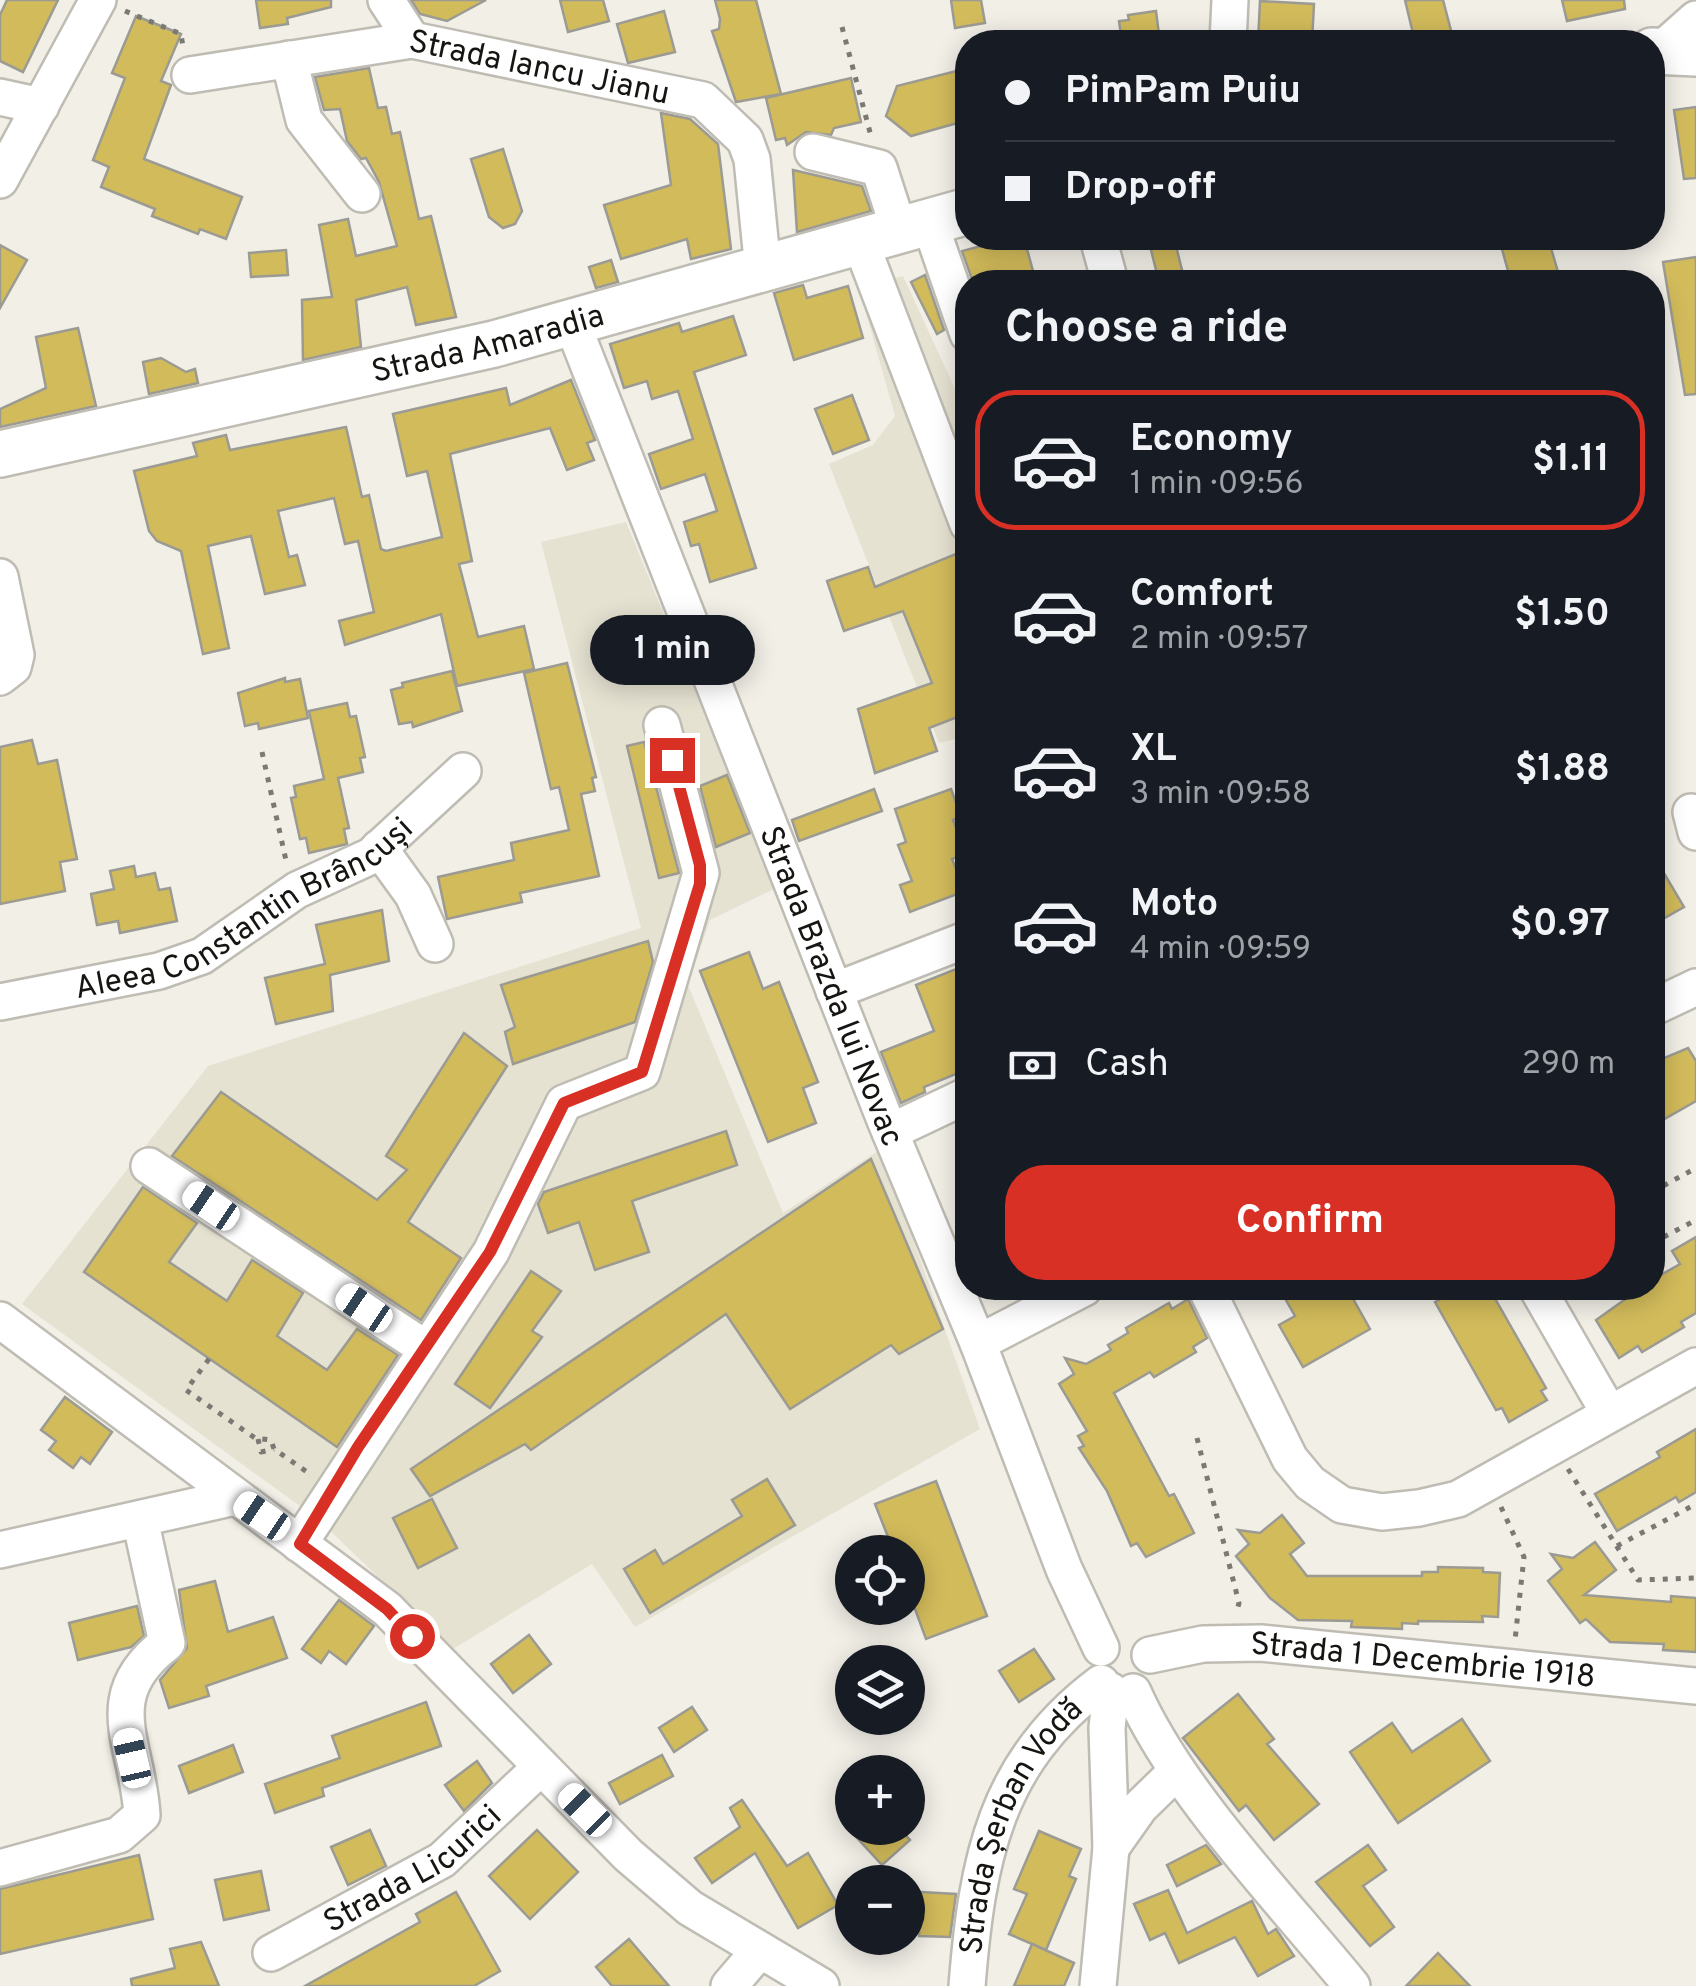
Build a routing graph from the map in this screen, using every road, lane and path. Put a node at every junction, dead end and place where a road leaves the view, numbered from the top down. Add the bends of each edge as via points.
1 (98, 0) edge
2 (386, 0) edge
3 (1230, 0) edge
4 (1696, 18) edge
5 (842, 26) dead end
6 (1229, 30) edge
7 (412, 40) junction
8 (1670, 52) edge
9 (288, 59) junction
10 (190, 75) joint
11 (0, 97) edge
12 (41, 106) junction
13 (812, 152) dead end
14 (879, 168) junction
15 (0, 180) edge
16 (362, 194) dead end
17 (914, 226) edge
18 (763, 270) junction
19 (955, 308) edge
20 (572, 323) junction
21 (955, 452) edge
22 (0, 454) edge
23 (0, 577) edge
24 (0, 677) edge
25 (662, 725) dead end
26 (262, 752) dead end
27 (464, 771) dead end
28 (379, 848) junction
29 (294, 892) junction
30 (955, 943) edge
31 (435, 944) dead end
32 (1696, 987) edge
33 (834, 991) junction
34 (0, 1002) edge
35 (1665, 1002) edge
36 (955, 1101) edge
37 (890, 1132) junction
38 (150, 1166) dead end
39 (1696, 1168) edge
40 (1665, 1185) edge
41 (1696, 1220) edge
42 (1665, 1236) edge
43 (955, 1288) edge
44 (960, 1300) edge
45 (1061, 1300) edge
46 (1212, 1300) edge
47 (1544, 1300) edge
48 (0, 1320) edge
49 (978, 1343) junction
50 (426, 1348) junction
51 (209, 1359) dead end
52 (1696, 1366) edge
53 (1609, 1413) junction
54 (1197, 1438) dead end
55 (258, 1439) junction
56 (1553, 1445) junction
57 (274, 1449) junction
58 (1489, 1481) junction
59 (332, 1490) junction
60 (235, 1497) junction
61 (1696, 1504) edge
62 (140, 1519) junction
63 (300, 1544) junction
64 (1617, 1546) junction
65 (0, 1550) edge
66 (1696, 1578) edge
67 (1227, 1642) junction
68 (1150, 1655) junction
69 (1512, 1671) junction
70 (1111, 1678) junction
71 (1696, 1686) edge
72 (541, 1767) junction
73 (1178, 1770) junction
74 (1111, 1848) junction
75 (0, 1868) edge
76 (759, 1951) junction
77 (271, 1953) dead end
78 (729, 1986) edge
79 (821, 1986) edge
80 (966, 1986) edge
81 (1098, 1986) edge
82 (1352, 1986) edge

1 - 10 path via 181,34
1 - 12 street
2 - 7 street
3 - 6 street
4 - 8 street
5 - 14 path
7 - 9 street, Strada Iancu Jianu
7 - 18 street, Strada Iancu Jianu via 703,100 746,140
9 - 10 street, Strada Iancu Jianu
9 - 16 street via 304,120
11 - 12 street
12 - 15 street
13 - 14 street
14 - 17 street
17 - 18 main road, Strada Amaradia
17 - 19 street
17 - 21 street
18 - 20 main road, Strada Amaradia
20 - 22 main road, Strada Amaradia via 312,388
20 - 33 street, Strada Brazda lui Novac
23 - 24 street via 16,655
25 - 50 street via 701,873 642,1072 564,1103 490,1252
26 - 29 path
27 - 28 street, Aleea Constantin Brâncuși
28 - 29 street, Aleea Constantin Brâncuși
28 - 31 street via 413,895
29 - 34 street, Aleea Constantin Brâncuși via 202,956 159,971
30 - 33 street
32 - 35 street
33 - 37 street, Strada Brazda lui Novac
36 - 37 street
37 - 43 street, Strada Brazda lui Novac
38 - 50 street
39 - 40 path
41 - 42 path
44 - 49 street, Strada Brazda lui Novac
45 - 49 street
46 - 58 street via 1290,1459 1310,1484 1342,1505 1382,1512 1458,1499
47 - 53 street
48 - 60 street
49 - 70 street, Strada Brazda lui Novac
50 - 59 street
51 - 55 path via 186,1390
52 - 53 street
53 - 56 street
54 - 67 path via 1239,1603
55 - 57 path via 271,1440
55 - 57 path via 261,1452
56 - 58 street
56 - 64 path
57 - 59 path
58 - 69 path via 1524,1557
59 - 63 street
60 - 62 street
60 - 63 street
61 - 64 path
62 - 65 street
62 - 75 street via 167,1643 144,1661 125,1696 142,1815 119,1835
63 - 72 street via 387,1609
64 - 66 path via 1638,1580
67 - 68 street, Strada 1 Decembrie 1918
67 - 69 street, Strada 1 Decembrie 1918
68 - 70 street via 1149,1678
68 - 70 street via 1128,1637 1112,1639
69 - 71 street, Strada 1 Decembrie 1918
70 - 73 street, Strada Brazda lui Novac
70 - 74 street, Strada Șerban Vodă
70 - 80 street, Strada Șerban Vodă via 1062,1712 1025,1756 994,1823
72 - 76 street via 690,1908
72 - 77 street, Strada Licurici via 442,1860
73 - 74 street, Strada Șerban Vodă
73 - 82 street, Strada Brazda lui Novac
74 - 81 street, Strada Șerban Vodă
76 - 78 street
76 - 79 street

